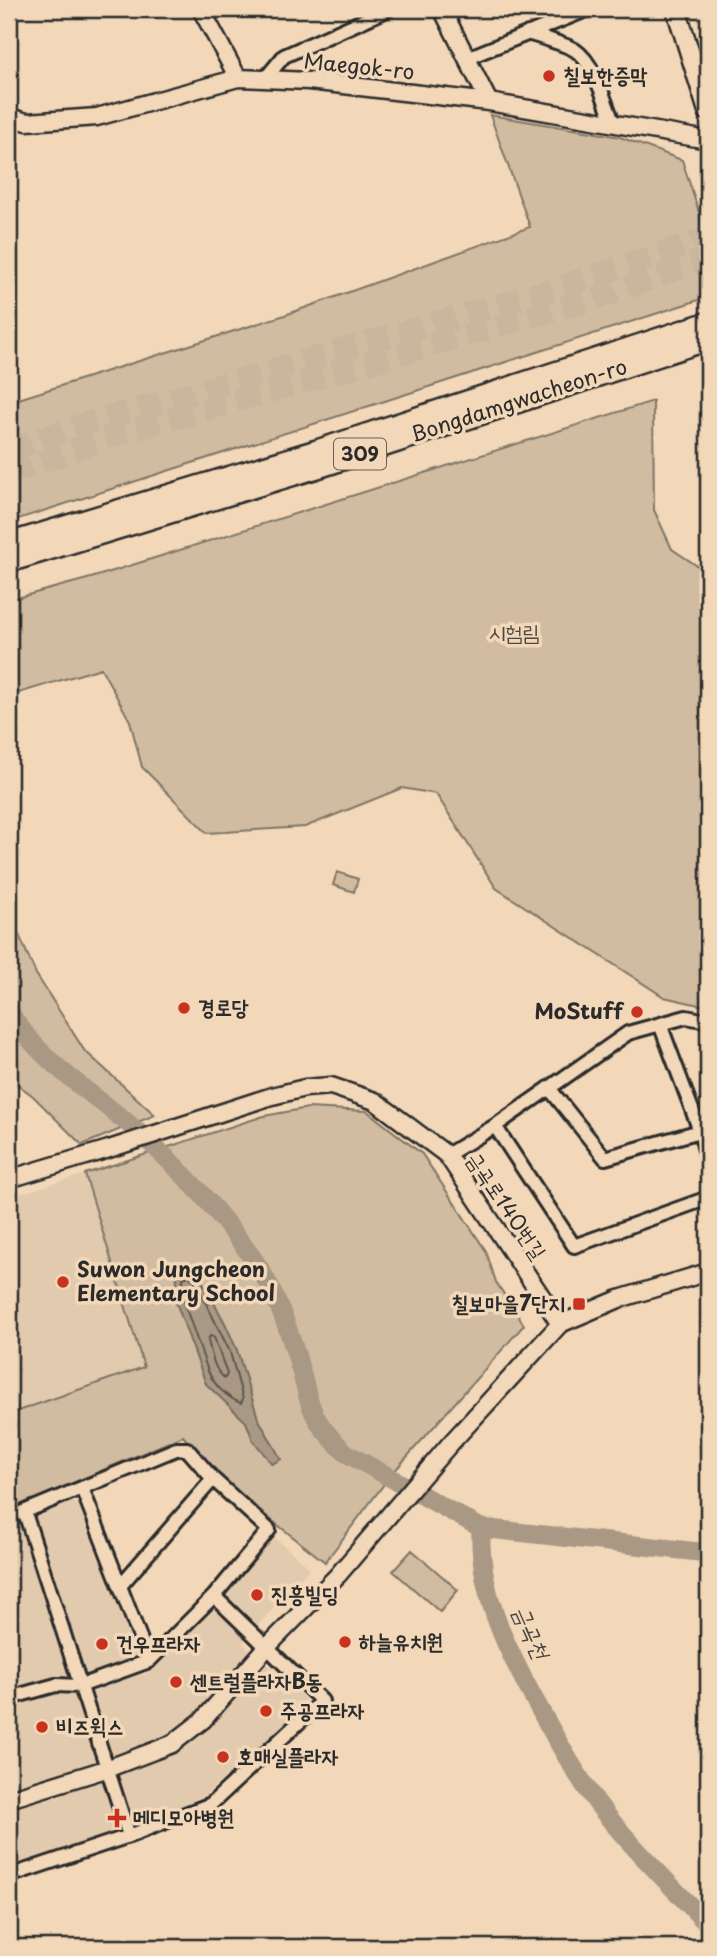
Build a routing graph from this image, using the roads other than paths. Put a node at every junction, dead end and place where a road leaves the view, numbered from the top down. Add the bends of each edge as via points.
1 (201, 9) edge
2 (389, 9) edge
3 (442, 9) edge
4 (586, 9) edge
5 (676, 9) edge
6 (528, 33) junction
7 (467, 58) junction
8 (238, 78) junction
9 (264, 79) junction
10 (489, 102) junction
11 (708, 111) edge
12 (9, 117) edge
13 (612, 122) junction
14 (708, 140) edge
15 (708, 323) edge
16 (708, 339) edge
17 (9, 544) edge
18 (9, 561) edge
19 (708, 1021) edge
20 (660, 1024) junction
21 (549, 1088) junction
22 (495, 1126) junction
23 (704, 1130) edge
24 (447, 1155) junction
25 (708, 1162) edge
26 (9, 1179) edge
27 (708, 1198) edge
28 (708, 1272) edge
29 (560, 1324) junction
30 (213, 1479) junction
31 (82, 1488) junction
32 (25, 1513) junction
33 (9, 1518) edge
34 (120, 1586) junction
35 (214, 1596) junction
36 (267, 1647) junction
37 (149, 1661) junction
38 (80, 1686) junction
39 (9, 1698) edge
40 (109, 1768) junction
41 (9, 1799) edge
42 (129, 1836) junction
43 (9, 1876) edge

1 - 8 street
2 - 9 street via 284,56
3 - 7 street
4 - 6 street
5 - 11 main road
6 - 7 street
6 - 13 street via 575,50 601,89
7 - 10 street
8 - 9 street, Maegok-ro
8 - 12 street, Maegok-ro via 97,117 27,122
9 - 10 street, Maegok-ro
10 - 13 street, Maegok-ro
13 - 14 street, Maegok-ro
15 - 17 highway, Bongdamgwacheon-ro / 309 via 317,451
16 - 18 highway, Bongdamgwacheon-ro / 309 via 324,466
19 - 20 street via 685,1017
20 - 21 street via 628,1034
20 - 23 street
21 - 22 street
21 - 23 street via 605,1158
22 - 24 street
22 - 27 street via 574,1246
23 - 25 street
24 - 26 street, 금곡로140번길 via 375,1101 331,1086 272,1096
24 - 29 street, 금곡로140번길
28 - 29 street via 619,1299
29 - 36 street via 338,1575
30 - 31 street via 187,1449 176,1449
30 - 34 street
30 - 35 street via 269,1530
31 - 32 street
31 - 34 street
32 - 33 street
32 - 38 street
34 - 37 street
35 - 36 street
35 - 37 street
36 - 40 street via 203,1720 172,1744
36 - 42 street via 322,1701 211,1804
37 - 38 street
38 - 39 street via 56,1685
38 - 40 street
40 - 41 street
40 - 42 street
42 - 43 street

